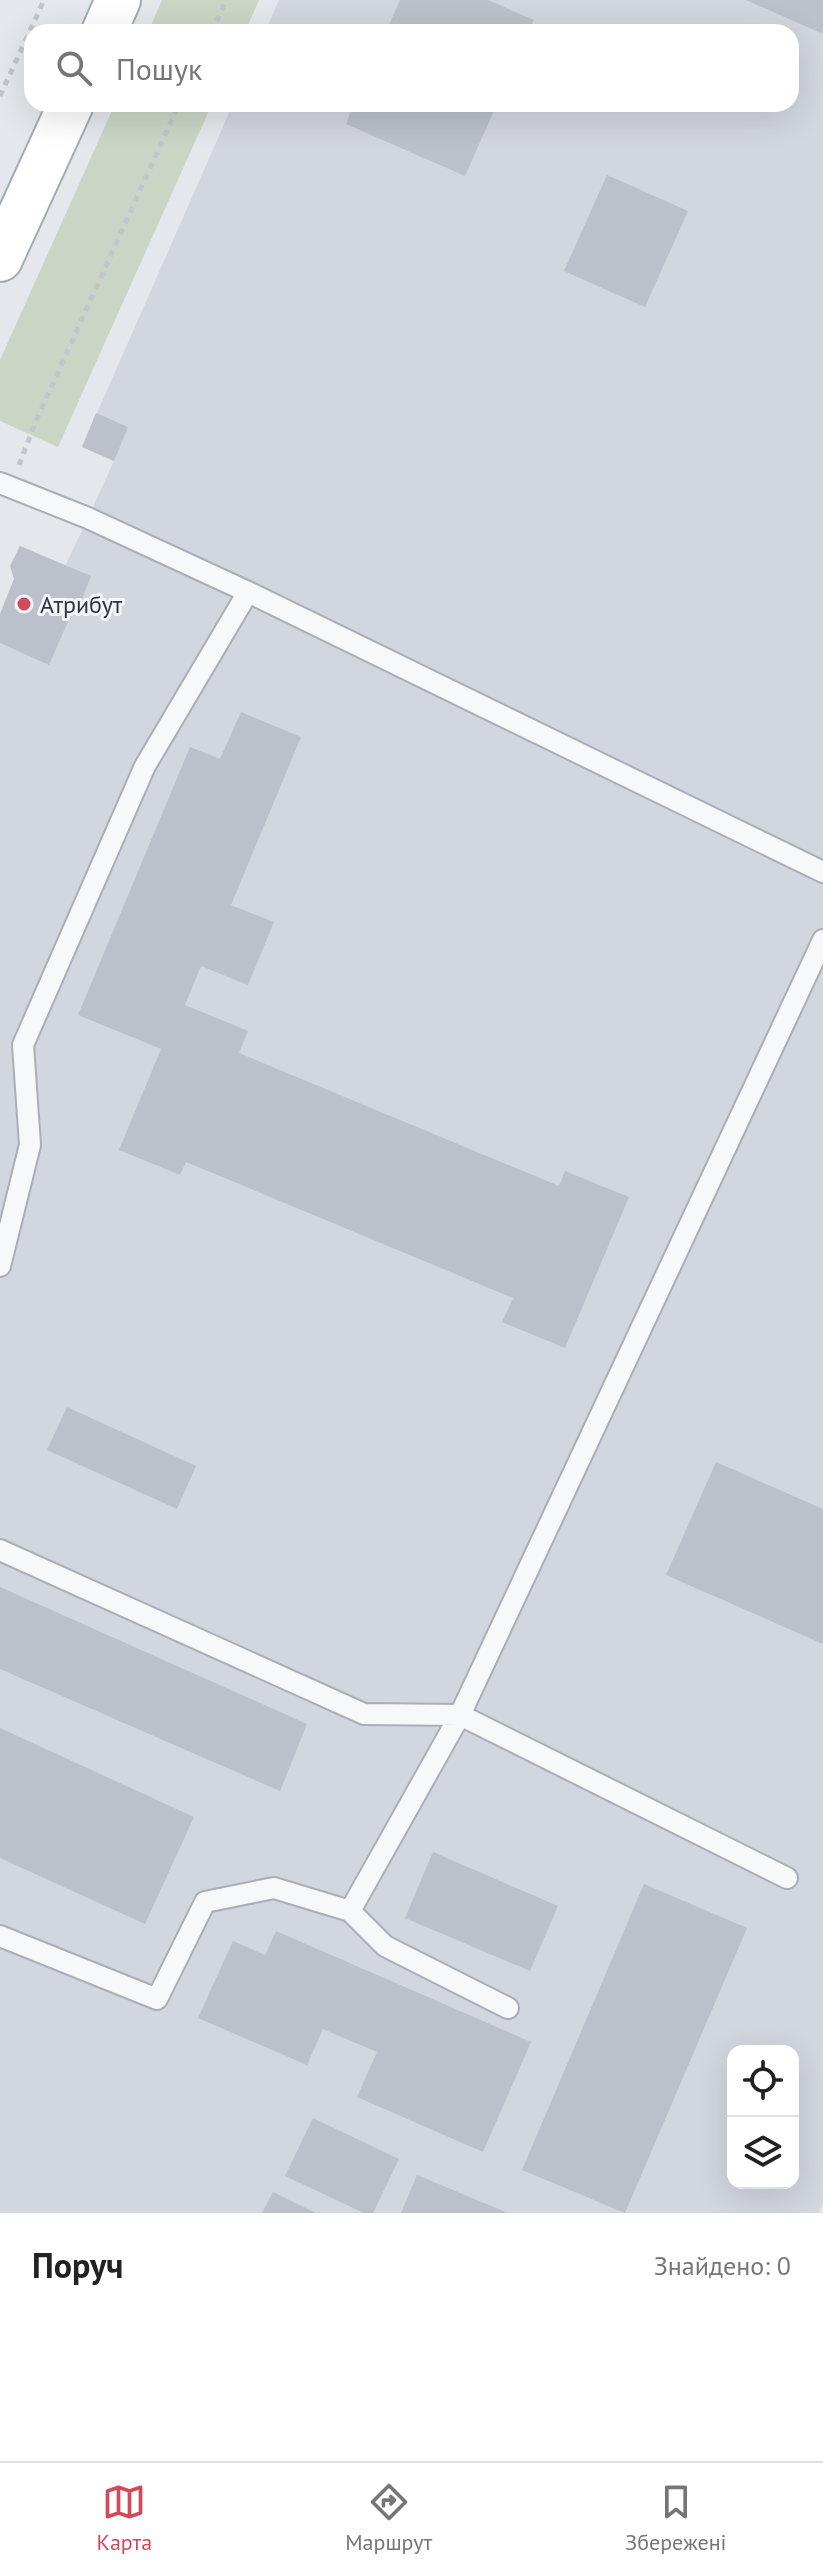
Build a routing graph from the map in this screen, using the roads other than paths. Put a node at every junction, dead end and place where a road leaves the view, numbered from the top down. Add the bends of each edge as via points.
1 (118, 0) edge
2 (108, 24) edge
3 (67, 112) edge
4 (0, 259) edge
5 (5, 485) edge
6 (248, 592) junction
7 (823, 872) edge
8 (823, 940) edge
9 (0, 1266) edge
10 (0, 1550) edge
11 (460, 1715) junction
12 (787, 1878) dead end
13 (350, 1911) junction
14 (0, 1936) edge
15 (508, 2008) dead end

1 - 2 main road
3 - 4 main road
5 - 6 lane
6 - 7 lane
6 - 9 lane via 145,766 23,1045 30,1145
8 - 11 lane
10 - 11 lane via 364,1714
11 - 12 lane
11 - 13 lane
13 - 14 lane via 274,1888 205,1902 157,1999
13 - 15 lane via 385,1946

